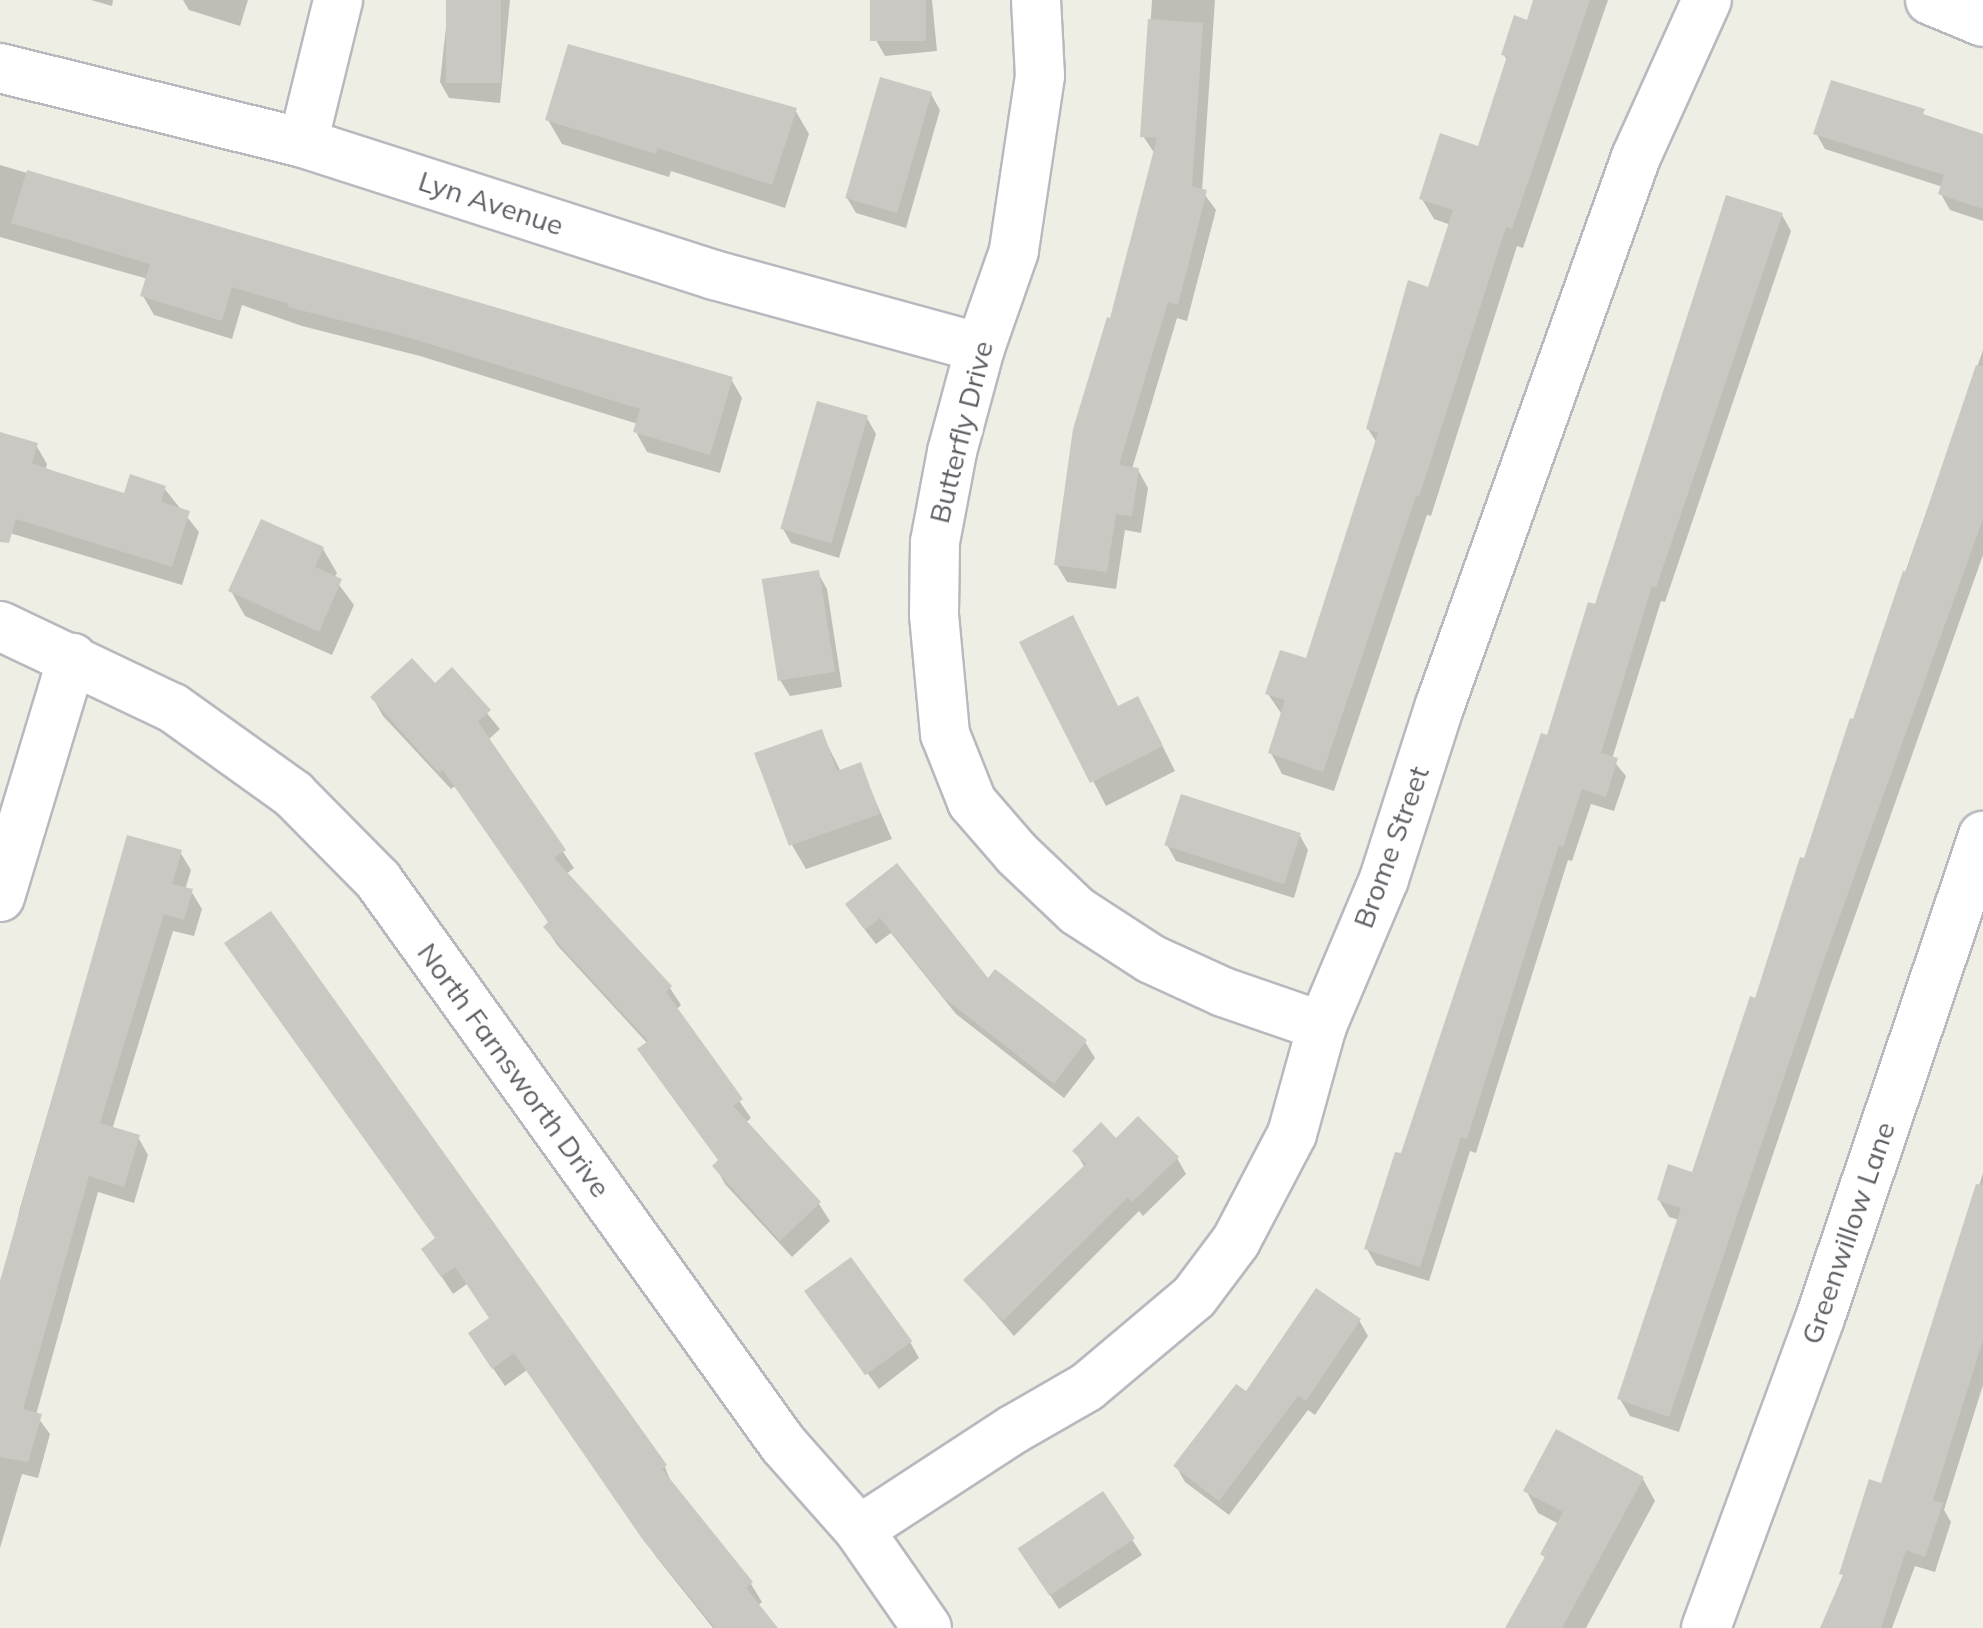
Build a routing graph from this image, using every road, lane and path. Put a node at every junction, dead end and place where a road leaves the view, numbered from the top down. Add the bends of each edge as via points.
1 (338, 0) edge
2 (1036, 0) edge
3 (1707, 0) edge
4 (1930, 0) edge
5 (1983, 22) edge
6 (0, 68) edge
7 (302, 143) junction
8 (980, 348) junction
9 (0, 626) edge
10 (72, 658) junction
11 (1983, 836) edge
12 (0, 897) edge
13 (1322, 1026) junction
14 (859, 1530) junction
15 (927, 1628) edge
16 (1706, 1628) edge

1 - 7 street
2 - 8 street, Butterfly Drive via 1040,76 1014,251
3 - 13 street, Brome Street via 1636,157 1384,880
4 - 5 street
6 - 7 street, Lyn Avenue
7 - 8 street, Lyn Avenue via 714,275
8 - 13 street, Butterfly Drive via 935,542 944,734 972,802 1077,912 1151,959
9 - 10 street, North Farnsworth Drive
10 - 12 street
10 - 14 street, North Farnsworth Drive via 173,708 263,772 378,880 783,1444
11 - 16 street, Greenwillow Lane via 1820,1318
13 - 14 street, Brome Street via 1292,1134 1236,1241 1194,1297 1088,1387
14 - 15 street, North Farnsworth Drive

